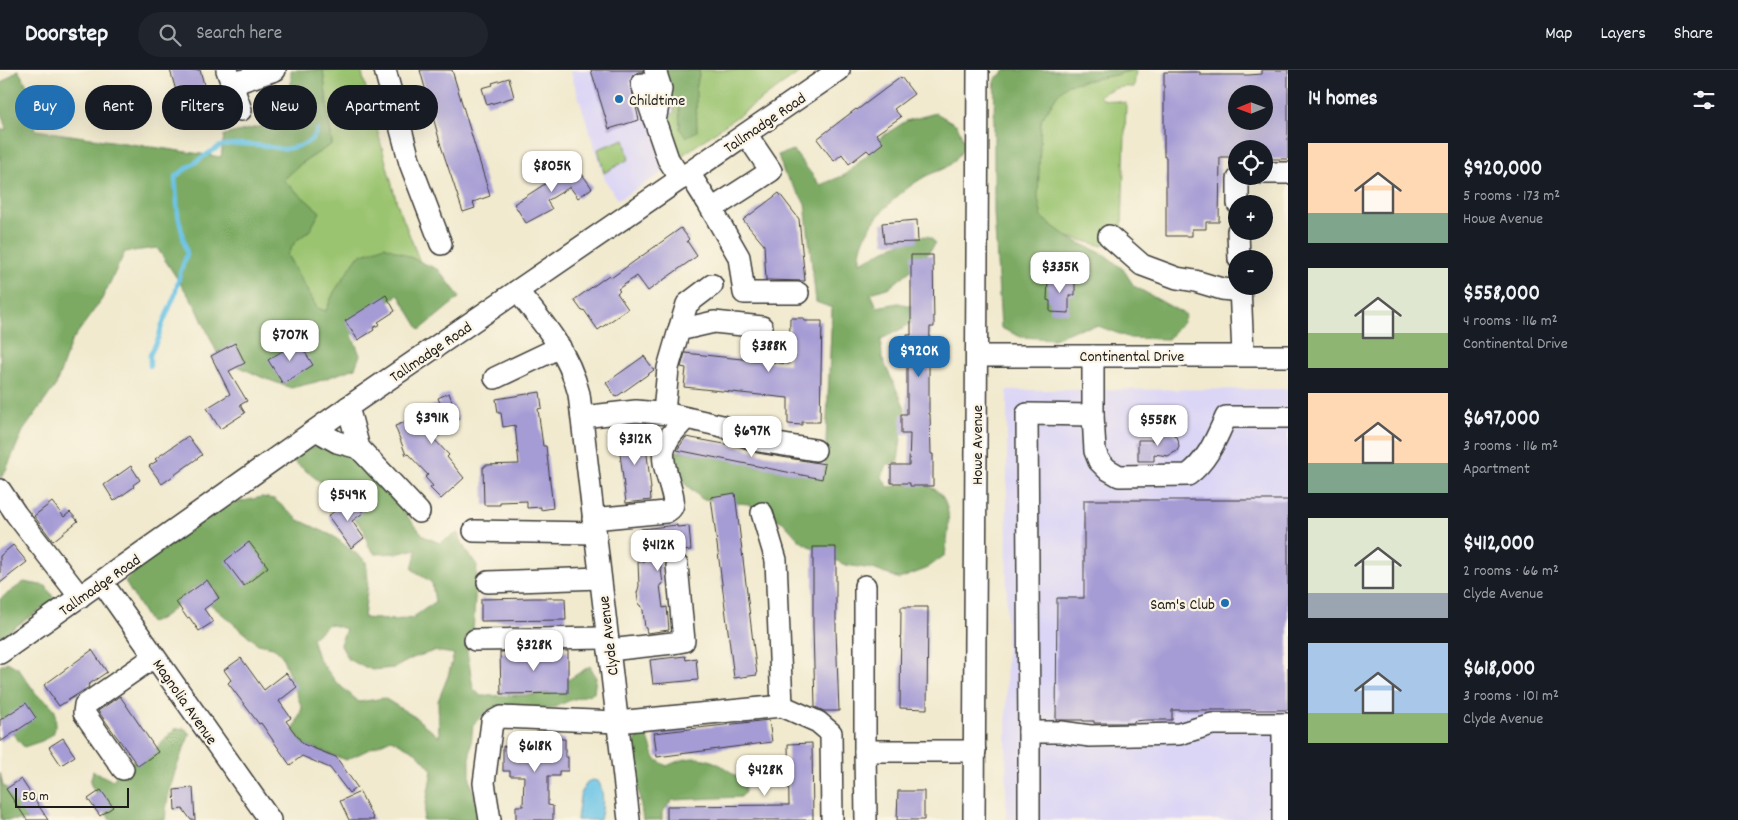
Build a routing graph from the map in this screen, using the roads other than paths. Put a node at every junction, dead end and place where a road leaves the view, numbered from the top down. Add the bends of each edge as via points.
1 (275, 70) edge
2 (385, 70) edge
3 (840, 70) edge
4 (978, 70) edge
5 (230, 77) edge
6 (649, 77) edge
7 (746, 134) junction
8 (1273, 173) edge
9 (1288, 173) edge
10 (685, 176) junction
11 (712, 209) junction
12 (1110, 236) dead end
13 (441, 244) dead end
14 (712, 285) dead end
15 (1228, 289) edge
16 (517, 291) junction
17 (798, 293) dead end
18 (1240, 295) edge
19 (762, 327) dead end
20 (679, 330) junction
21 (560, 347) junction
22 (1243, 355) junction
23 (977, 356) junction
24 (1093, 356) junction
25 (1288, 356) edge
26 (495, 378) dead end
27 (348, 407) junction
28 (664, 414) junction
29 (1093, 415) junction
30 (582, 417) junction
31 (1288, 417) edge
32 (686, 418) junction
33 (316, 430) junction
34 (359, 448) junction
35 (815, 450) dead end
36 (0, 490) edge
37 (419, 512) dead end
38 (762, 514) dead end
39 (594, 526) junction
40 (474, 531) dead end
41 (677, 565) dead end
42 (600, 578) junction
43 (102, 582) junction
44 (488, 582) dead end
45 (865, 586) dead end
46 (80, 597) junction
47 (475, 640) dead end
48 (608, 644) junction
49 (0, 653) edge
50 (154, 657) junction
51 (782, 706) junction
52 (617, 722) junction
53 (1285, 724) edge
54 (1029, 732) junction
55 (865, 751) junction
56 (975, 751) junction
57 (123, 769) dead end
58 (270, 820) edge
59 (490, 820) edge
60 (629, 820) edge
61 (832, 820) edge
62 (866, 820) edge
63 (974, 820) edge
64 (1029, 820) edge
65 (1283, 820) edge

1 - 5 street
2 - 13 street via 410,163
3 - 7 street, Tallmadge Road
4 - 23 street, Howe Avenue
6 - 10 street via 661,89 655,121 668,159
7 - 10 street, Tallmadge Road
7 - 11 street via 771,171
8 - 9 street
10 - 11 street
10 - 16 street, Tallmadge Road
11 - 17 street via 739,257 744,293
12 - 15 street via 1142,265 1177,278
14 - 20 street via 687,304
16 - 21 street, Clyde Avenue
16 - 27 street, Tallmadge Road
18 - 22 street
19 - 20 street via 714,322
20 - 28 street via 668,368
21 - 26 street
21 - 30 street, Clyde Avenue via 575,378
22 - 24 street, Continental Drive
22 - 25 street, Continental Drive
23 - 24 street, Continental Drive
23 - 56 street, Howe Avenue
24 - 29 street
27 - 33 street, Tallmadge Road
27 - 34 street
28 - 30 street via 636,411
28 - 32 street
29 - 31 street via 1095,452 1107,469 1119,476 1188,475 1206,457 1226,417
29 - 54 street via 1027,414
30 - 39 street, Clyde Avenue
32 - 35 street via 722,426 759,441
32 - 39 street via 670,436 664,452 663,461 673,501 671,509
33 - 34 street via 337,442
33 - 43 street, Tallmadge Road
34 - 37 street
36 - 46 street
38 - 51 street via 776,560
39 - 40 street
39 - 42 street, Clyde Avenue
41 - 48 street via 684,641
42 - 44 street
42 - 48 street, Clyde Avenue
43 - 46 street, Tallmadge Road
43 - 50 street, Magnolia Avenue
45 - 55 street
46 - 49 street, Tallmadge Road
47 - 48 street
48 - 52 street, Clyde Avenue
50 - 57 street via 85,705 84,713
50 - 58 street, Magnolia Avenue
51 - 52 street
51 - 61 street via 818,722 831,733
52 - 59 street via 502,717 492,722 484,782
52 - 60 street, Clyde Avenue
53 - 54 street via 1212,724 1179,734 1090,736
53 - 65 street
54 - 64 street
55 - 56 street
55 - 62 street
56 - 63 street, Howe Avenue

